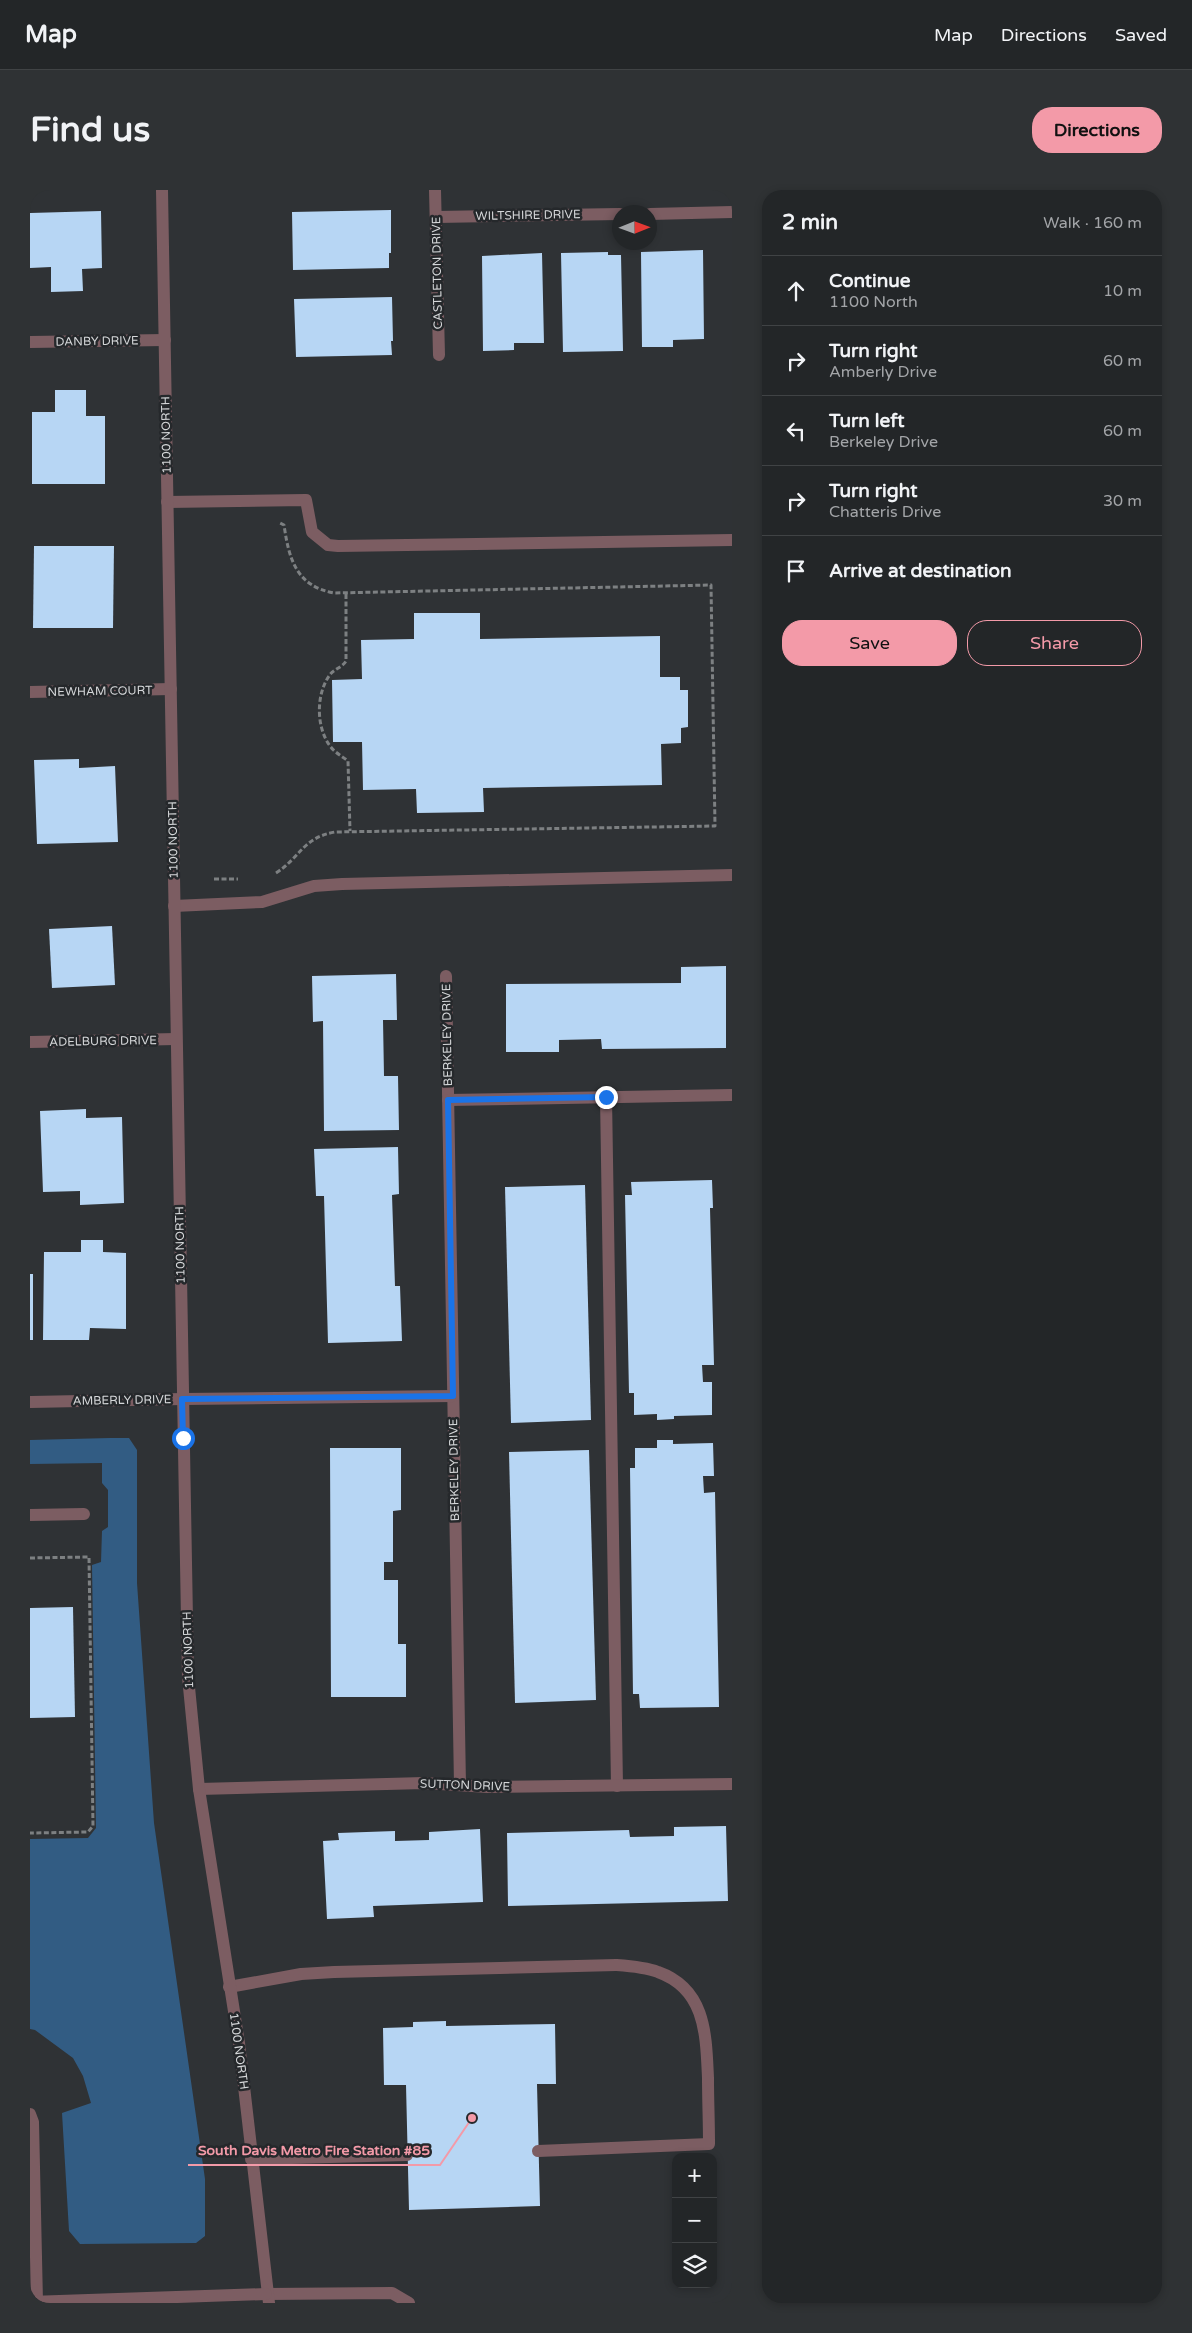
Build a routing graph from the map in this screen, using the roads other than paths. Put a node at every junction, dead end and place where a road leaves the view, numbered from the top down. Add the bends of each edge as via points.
1 (162, 190) edge
2 (435, 190) edge
3 (732, 212) edge
4 (612, 214) edge
5 (657, 214) edge
6 (436, 217) junction
7 (165, 340) junction
8 (30, 342) edge
9 (439, 355) dead end
10 (167, 502) junction
11 (732, 540) edge
12 (171, 689) junction
13 (30, 692) edge
14 (732, 875) edge
15 (174, 906) junction
16 (446, 976) dead end
17 (176, 1040) junction
18 (30, 1042) edge
19 (732, 1095) edge
20 (606, 1097) junction
21 (448, 1100) junction
22 (453, 1396) junction
23 (182, 1399) junction
24 (30, 1402) edge
25 (84, 1514) dead end
26 (30, 1515) edge
27 (732, 1784) edge
28 (460, 1785) junction
29 (618, 1786) junction
30 (199, 1789) junction
31 (229, 1987) junction
32 (30, 2114) edge
33 (538, 2151) dead end
34 (407, 2155) dead end
35 (251, 2159) junction
36 (267, 2300) edge
37 (33, 2302) edge
38 (409, 2303) edge

1 - 7 street, 1100 NORTH
2 - 6 street, CASTLETON DRIVE
3 - 5 street
4 - 6 street, WILTSHIRE DRIVE
6 - 9 street, CASTLETON DRIVE
7 - 8 street, DANBY DRIVE
7 - 10 street, 1100 NORTH
10 - 11 street via 306,500 312,532 328,544 338,546
10 - 12 street, 1100 NORTH
12 - 13 street, NEWHAM COURT
12 - 15 street, 1100 NORTH
14 - 15 street via 342,884 314,886 262,902
15 - 17 street, 1100 NORTH
16 - 21 street, BERKELEY DRIVE
17 - 18 street, ADELBURG DRIVE
17 - 23 street, 1100 NORTH
19 - 20 street
20 - 21 street
20 - 29 street
21 - 22 street, BERKELEY DRIVE
22 - 23 street, AMBERLY DRIVE
22 - 28 street, BERKELEY DRIVE
23 - 24 street, AMBERLY DRIVE
23 - 30 street, 1100 NORTH via 188,1677
25 - 26 street
27 - 29 street, SUTTON DRIVE
28 - 29 street, SUTTON DRIVE
28 - 30 street, SUTTON DRIVE via 424,1783
30 - 31 street, 1100 NORTH
31 - 33 street via 301,1974 334,1972 616,1965 658,1972 678,1983 694,1999 703,2020 707,2043 709,2144
31 - 35 street, 1100 NORTH via 239,2043
32 - 37 street via 33,2122
34 - 35 street
35 - 36 street, 1100 NORTH
36 - 37 street
36 - 38 street via 392,2293

